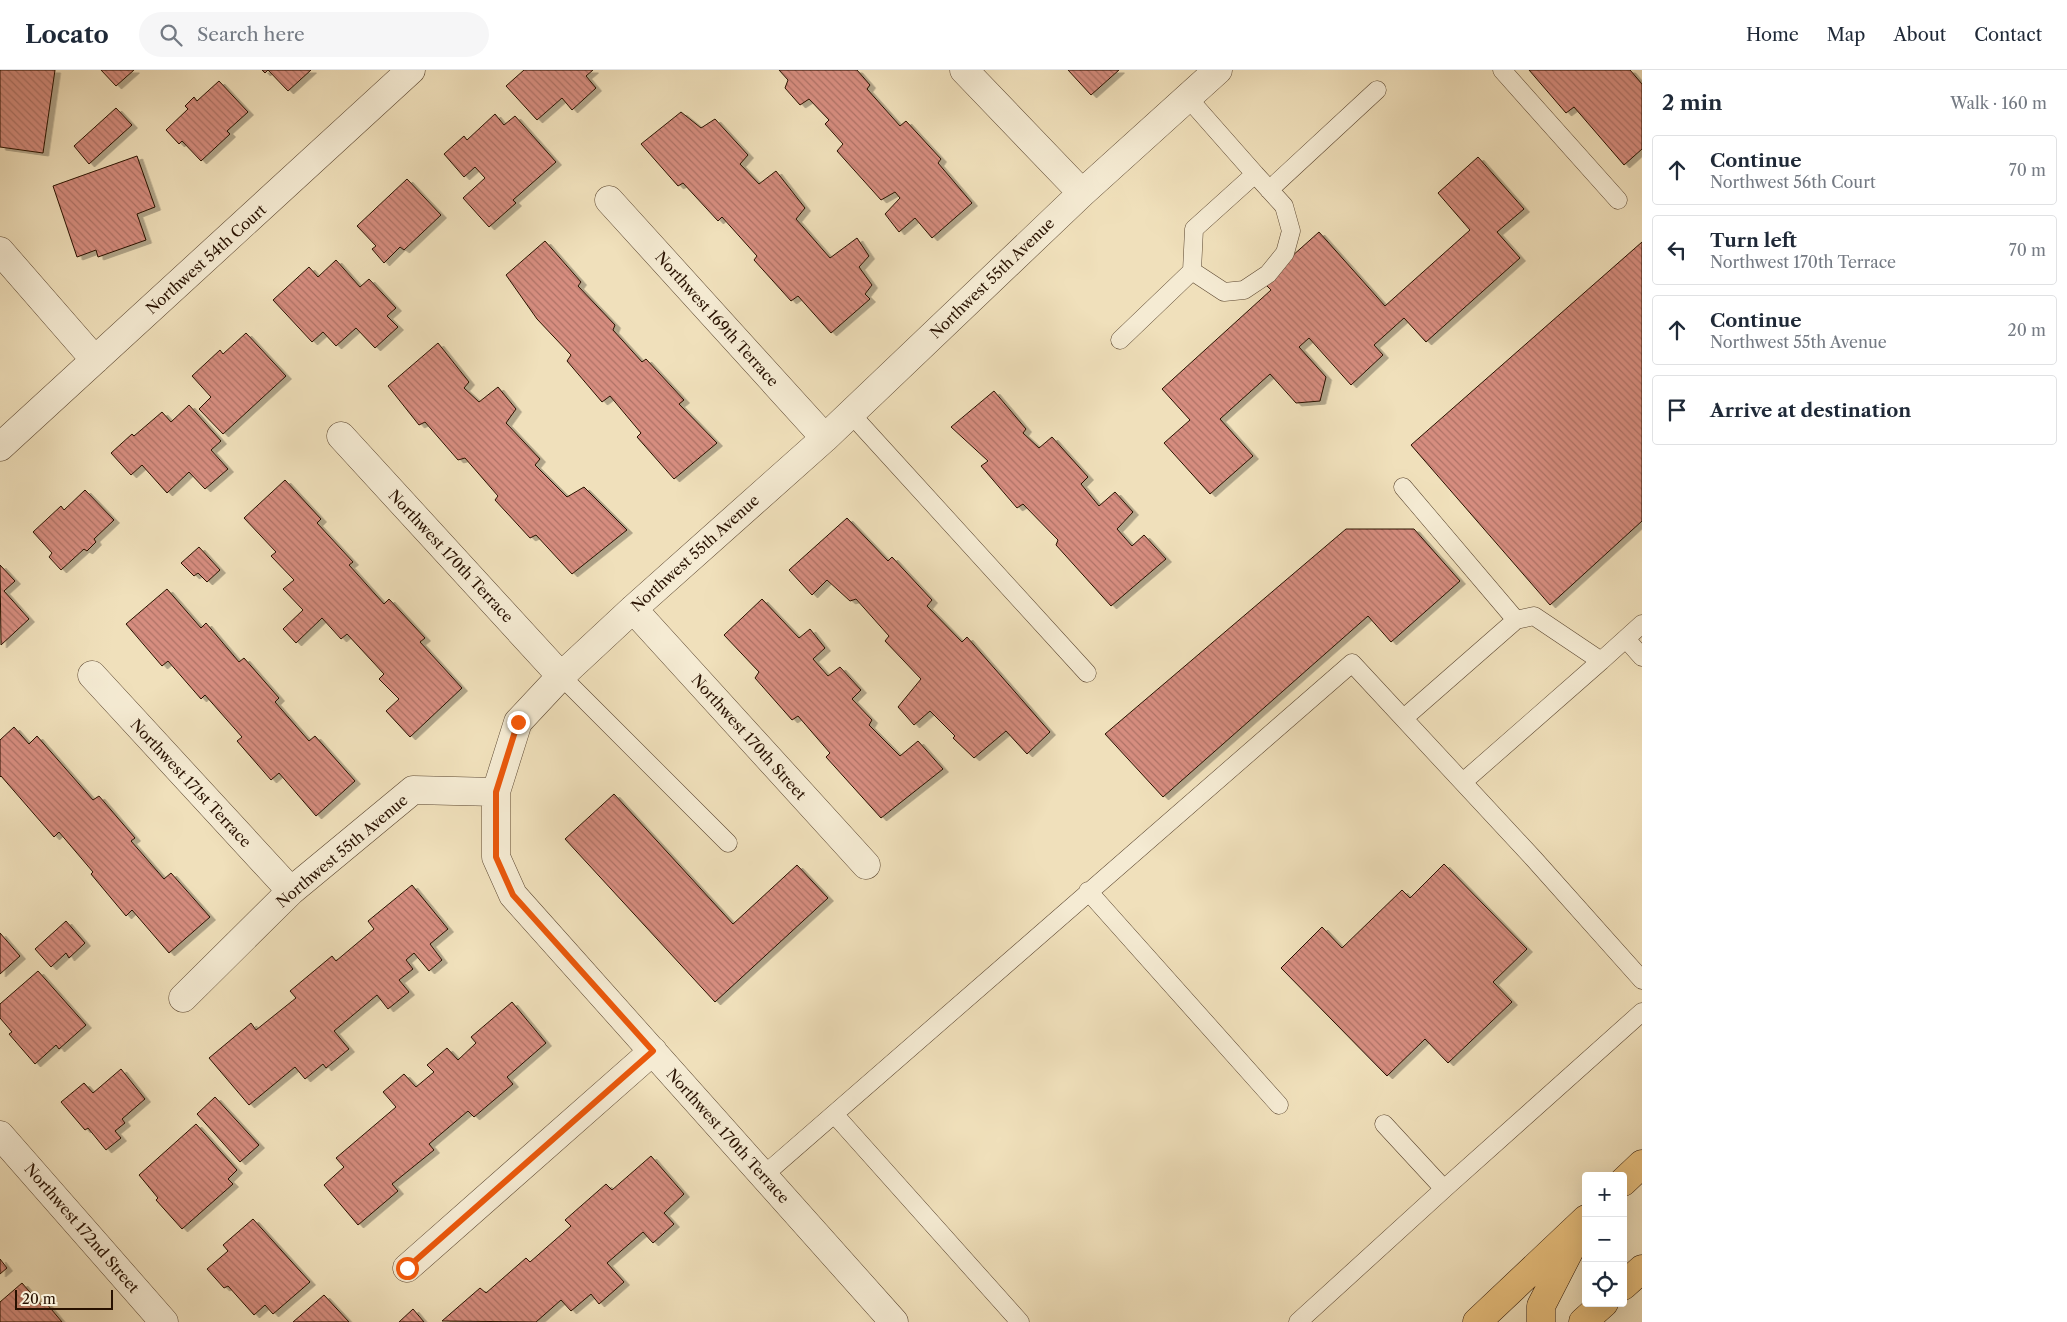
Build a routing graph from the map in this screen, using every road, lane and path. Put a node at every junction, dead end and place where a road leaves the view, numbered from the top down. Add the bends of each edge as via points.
1 (411, 70) edge
2 (964, 70) edge
3 (1218, 70) edge
4 (1502, 70) edge
5 (1377, 90) dead end
6 (1188, 98) junction
7 (1255, 174) junction
8 (1269, 190) junction
9 (1082, 193) junction
10 (610, 200) dead end
11 (1618, 200) dead end
12 (0, 251) edge
13 (1192, 271) junction
14 (1120, 340) dead end
15 (95, 360) junction
16 (851, 414) junction
17 (341, 436) dead end
18 (825, 438) junction
19 (0, 447) edge
20 (1403, 487) dead end
21 (633, 608) junction
22 (1516, 620) junction
23 (1642, 624) edge
24 (1626, 639) junction
25 (1642, 657) edge
26 (1602, 661) junction
27 (1087, 673) dead end
28 (92, 675) dead end
29 (561, 676) junction
30 (1404, 718) junction
31 (1463, 782) junction
32 (496, 792) junction
33 (728, 843) dead end
34 (866, 865) dead end
35 (291, 891) junction
36 (1088, 891) junction
37 (1642, 980) edge
38 (183, 998) dead end
39 (1642, 1012) edge
40 (653, 1051) junction
41 (1279, 1105) dead end
42 (835, 1115) junction
43 (1384, 1124) dead end
44 (0, 1135) edge
45 (1642, 1164) edge
46 (764, 1175) junction
47 (1627, 1178) edge
48 (1444, 1189) junction
49 (1582, 1223) edge
50 (1582, 1227) edge
51 (407, 1268) dead end
52 (1642, 1269) edge
53 (1627, 1282) edge
54 (1600, 1307) edge
55 (164, 1322) edge
56 (894, 1322) edge
57 (1020, 1322) edge
58 (1298, 1322) edge
59 (1477, 1322) edge
60 (1541, 1322) edge
61 (1583, 1322) edge

1 - 15 street, Northwest 54th Court
2 - 9 street
3 - 6 street, Northwest 55th Avenue
4 - 11 lane
5 - 8 lane
6 - 7 lane
6 - 9 street, Northwest 55th Avenue
7 - 8 lane
7 - 13 lane via 1194,229
8 - 13 lane via 1284,206 1291,231 1284,253 1268,274 1244,290 1224,292
9 - 16 street, Northwest 55th Avenue
10 - 18 street, Northwest 169th Terrace
12 - 15 street
13 - 14 lane
15 - 19 street, Northwest 54th Court
16 - 18 street, Northwest 55th Avenue
16 - 27 lane
17 - 29 street, Northwest 170th Terrace
18 - 21 street, Northwest 55th Avenue
20 - 22 lane
21 - 29 street, Northwest 55th Avenue
21 - 34 street, Northwest 170th Street
22 - 26 lane via 1534,616
22 - 30 lane
23 - 24 lane
24 - 25 lane
24 - 26 lane
26 - 31 lane
28 - 35 street, Northwest 171st Terrace
29 - 32 street, Northwest 55th Avenue via 518,722
29 - 33 lane
30 - 31 lane
30 - 36 lane via 1352,663
31 - 37 lane
32 - 35 street, Northwest 55th Avenue via 413,790
32 - 40 street, Northwest 170th Terrace via 496,857 513,895
35 - 38 street, Northwest 55th Avenue
36 - 41 lane
36 - 42 lane
39 - 48 lane
40 - 46 street, Northwest 170th Terrace
40 - 51 street
42 - 46 lane
42 - 57 lane
43 - 48 lane
44 - 55 street, Northwest 172nd Street
45 - 47 main road
46 - 56 street, Northwest 170th Terrace
48 - 58 lane
49 - 59 main road
50 - 60 main road via 1541,1306
52 - 53 main road
54 - 61 main road

